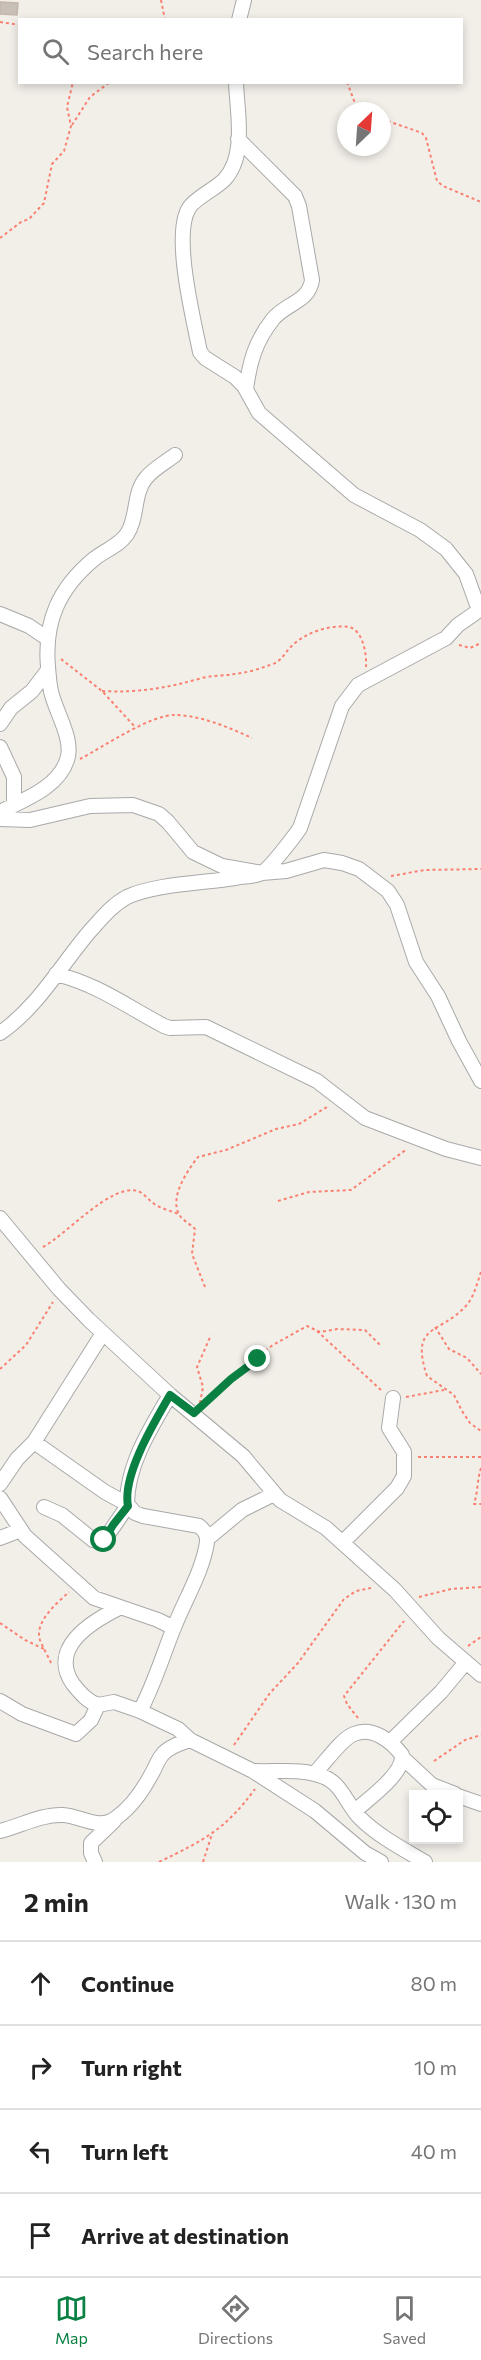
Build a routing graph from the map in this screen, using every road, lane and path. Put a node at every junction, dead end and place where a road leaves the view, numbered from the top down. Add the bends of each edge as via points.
1 (160, 0) edge
2 (244, 0) edge
3 (164, 18) edge
4 (239, 18) edge
5 (0, 22) edge
6 (18, 25) edge
7 (72, 84) edge
8 (107, 84) edge
9 (236, 84) edge
10 (348, 84) edge
11 (354, 102) edge
12 (391, 122) edge
13 (71, 128) junction
14 (238, 139) junction
15 (481, 202) edge
16 (0, 238) edge
17 (246, 389) junction
18 (175, 455) dead end
19 (480, 610) edge
20 (0, 614) edge
21 (443, 639) junction
22 (48, 643) junction
23 (481, 643) edge
24 (48, 670) junction
25 (364, 682) junction
26 (102, 691) junction
27 (0, 724) edge
28 (136, 728) junction
29 (252, 738) dead end
30 (2, 754) edge
31 (64, 768) junction
32 (14, 805) junction
33 (0, 812) edge
34 (0, 819) edge
35 (481, 869) edge
36 (262, 873) junction
37 (374, 879) junction
38 (56, 974) junction
39 (0, 1033) edge
40 (481, 1081) edge
41 (344, 1102) junction
42 (422, 1140) junction
43 (481, 1158) edge
44 (278, 1201) dead end
45 (179, 1214) junction
46 (0, 1218) edge
47 (42, 1248) dead end
48 (481, 1272) edge
49 (205, 1287) dead end
50 (60, 1289) junction
51 (435, 1328) junction
52 (315, 1330) junction
53 (103, 1333) junction
54 (211, 1335) dead end
55 (380, 1346) dead end
56 (0, 1369) edge
57 (481, 1374) edge
58 (444, 1390) junction
59 (170, 1395) junction
60 (393, 1398) junction
61 (481, 1431) edge
62 (34, 1442) junction
63 (481, 1456) edge
64 (406, 1457) junction
65 (481, 1468) edge
66 (0, 1484) edge
67 (274, 1494) junction
68 (0, 1498) edge
69 (481, 1504) edge
70 (128, 1505) junction
71 (44, 1507) dead end
72 (21, 1530) junction
73 (0, 1538) edge
74 (207, 1539) junction
75 (343, 1542) junction
76 (78, 1584) junction
77 (481, 1587) edge
78 (395, 1590) junction
79 (409, 1604) junction
80 (119, 1608) junction
81 (0, 1623) edge
82 (174, 1628) junction
83 (44, 1648) junction
84 (466, 1662) junction
85 (481, 1675) edge
86 (68, 1677) junction
87 (0, 1701) edge
88 (98, 1705) junction
89 (140, 1711) junction
90 (370, 1733) junction
91 (481, 1734) edge
92 (190, 1740) junction
93 (390, 1742) junction
94 (225, 1757) junction
95 (403, 1758) junction
96 (434, 1761) dead end
97 (259, 1774) junction
98 (314, 1774) junction
99 (444, 1790) edge
100 (463, 1797) edge
101 (481, 1804) edge
102 (355, 1812) junction
103 (115, 1819) junction
104 (0, 1831) edge
105 (212, 1834) junction
106 (95, 1862) edge
107 (159, 1862) edge
108 (203, 1862) edge
109 (381, 1862) edge
110 (425, 1862) edge

1 - 3 path
2 - 4 street
5 - 6 path
7 - 13 path via 67,106
8 - 13 path via 90,97
9 - 14 street
10 - 11 path
12 - 15 path via 426,138 442,186
13 - 16 path via 64,151 52,164 44,203 29,219
14 - 17 street via 236,161 226,177 189,207 182,246 200,352
14 - 17 street via 295,196 312,280 306,296 274,318 255,348
17 - 19 street via 259,413 354,495 420,530 446,549 466,574
18 - 22 street via 145,479 128,534 68,585 56,605
19 - 21 street
20 - 22 street via 29,626
21 - 23 path via 470,648
21 - 25 street
22 - 24 street
22 - 26 path
24 - 27 street via 32,691 10,708
24 - 31 street via 68,743
25 - 26 path via 366,659 360,635 350,627 341,627 307,633 278,663 242,674 203,678 165,689
25 - 36 street via 342,706 300,828
26 - 28 path
28 - 29 path via 175,715 225,726
28 - 31 path
30 - 32 street via 14,777
31 - 32 street via 38,792
32 - 33 street
34 - 36 street via 30,820 90,806 133,805 159,814 193,852 207,860
35 - 37 path via 425,870
36 - 37 street via 324,860 358,869
36 - 38 street via 161,888 128,897 112,907
37 - 40 street via 397,904 416,962 438,996
38 - 39 street via 33,1006
38 - 41 street via 116,997 164,1026 206,1027 317,1081
41 - 42 street via 365,1118
41 - 45 path via 320,1110 299,1124 198,1157 179,1188
42 - 43 street
42 - 44 path via 351,1190 309,1192
45 - 47 path via 157,1206 137,1191 118,1193
45 - 49 path via 195,1229 192,1254
46 - 50 street
48 - 51 path via 467,1305
50 - 53 street
50 - 56 path via 26,1345
51 - 57 path via 449,1349 467,1358
51 - 58 path via 423,1340 421,1351 427,1376
52 - 54 path via 307,1326 273,1344 199,1409 203,1387 197,1367
52 - 55 path via 365,1330
52 - 60 path
53 - 59 street
53 - 62 street
58 - 60 path
58 - 61 path via 454,1395 470,1423
59 - 67 street via 243,1456
59 - 70 street via 147,1436 133,1473
60 - 64 street via 390,1431
62 - 66 street
62 - 70 street
63 - 64 path
64 - 75 street via 401,1483
65 - 69 path via 474,1504
67 - 74 street via 243,1510
67 - 75 street
68 - 72 street
70 - 71 street via 101,1542
70 - 74 street via 143,1516 199,1526
72 - 73 street
72 - 76 street
74 - 82 street
75 - 78 street
76 - 80 street via 94,1598
76 - 83 path via 41,1624
77 - 79 path via 451,1589
78 - 79 street
78 - 94 path via 370,1588 344,1599
79 - 84 street via 438,1638
79 - 90 path via 372,1664 344,1696
80 - 82 street
80 - 86 street via 93,1621 75,1639 66,1658
81 - 83 path
82 - 89 street
83 - 86 path via 51,1663
84 - 85 street
84 - 93 street
86 - 88 street via 85,1698
87 - 88 street via 22,1714 76,1734 91,1720
88 - 89 street via 114,1702
89 - 92 street via 178,1729
90 - 93 street
90 - 98 street via 346,1739
91 - 96 path
92 - 94 street
92 - 103 street via 162,1754 150,1778
93 - 95 street
94 - 97 street
95 - 99 street via 432,1785
95 - 102 street via 394,1776
97 - 98 street
97 - 105 path via 234,1816
97 - 109 street
98 - 102 street via 337,1785
100 - 101 street
102 - 110 street via 372,1829
103 - 104 street via 96,1824 55,1816
103 - 106 street via 91,1843
105 - 107 path
105 - 108 path

